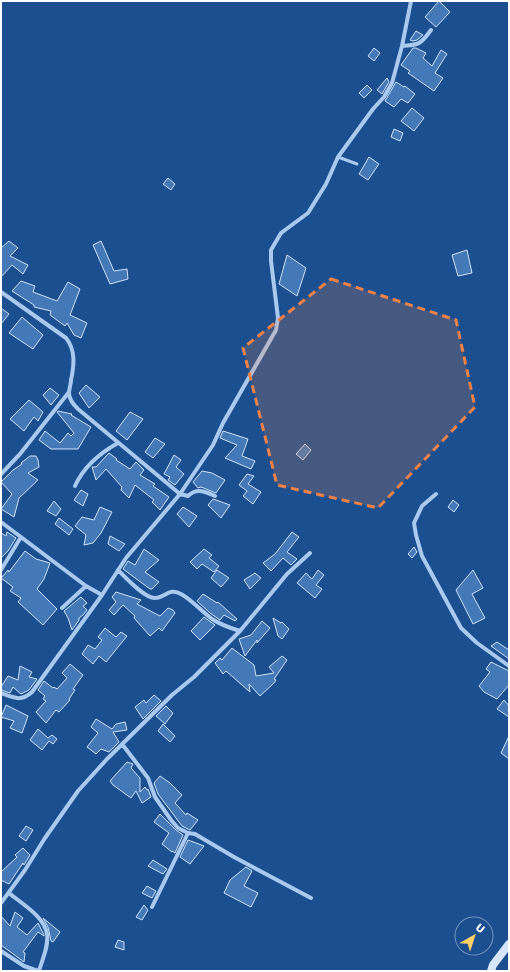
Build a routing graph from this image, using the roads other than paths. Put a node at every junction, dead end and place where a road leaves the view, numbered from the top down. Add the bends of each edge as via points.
1 (411, 1) edge
2 (431, 30) dead end
3 (402, 46) junction
4 (338, 157) junction
5 (357, 164) dead end
6 (1, 292) edge
7 (69, 392) junction
8 (118, 443) junction
9 (1, 474) edge
10 (75, 486) dead end
11 (180, 494) junction
12 (436, 494) dead end
13 (215, 496) dead end
14 (1, 522) edge
15 (20, 537) junction
16 (310, 553) dead end
17 (1, 570) edge
18 (118, 570) junction
19 (86, 586) junction
20 (102, 595) junction
21 (62, 608) dead end
22 (240, 631) junction
23 (509, 666) edge
24 (1, 693) edge
25 (122, 744) junction
26 (188, 833) junction
27 (9, 893) junction
28 (311, 898) dead end
29 (1, 903) edge
30 (152, 907) dead end
31 (509, 944) edge
32 (1, 951) edge
33 (38, 971) edge
34 (491, 971) edge

1 - 3 street
2 - 3 street via 417,45
3 - 4 street via 392,83 384,97
4 - 5 lane
4 - 11 street via 326,184 308,213 285,228 271,250 278,318 276,330 213,445
6 - 7 street via 70,343 73,361
7 - 8 street via 73,404
7 - 9 street
8 - 10 street via 104,450 89,464
8 - 11 street
11 - 13 street via 188,496 201,491
11 - 18 street
12 - 23 street via 422,506 414,523 422,556 461,628
14 - 15 street
15 - 17 street
15 - 19 street
16 - 22 street via 287,574
18 - 20 street
18 - 22 street via 148,596 155,598 173,591 177,592 212,619
19 - 20 street
19 - 21 street
20 - 24 street via 26,698 17,699
22 - 25 street
25 - 26 street via 145,774 155,797 171,820 178,828
25 - 27 street via 78,791
26 - 28 street via 195,834
26 - 30 street
27 - 29 street
27 - 33 street via 37,915 47,933 47,945
31 - 34 street
32 - 33 street via 24,966

